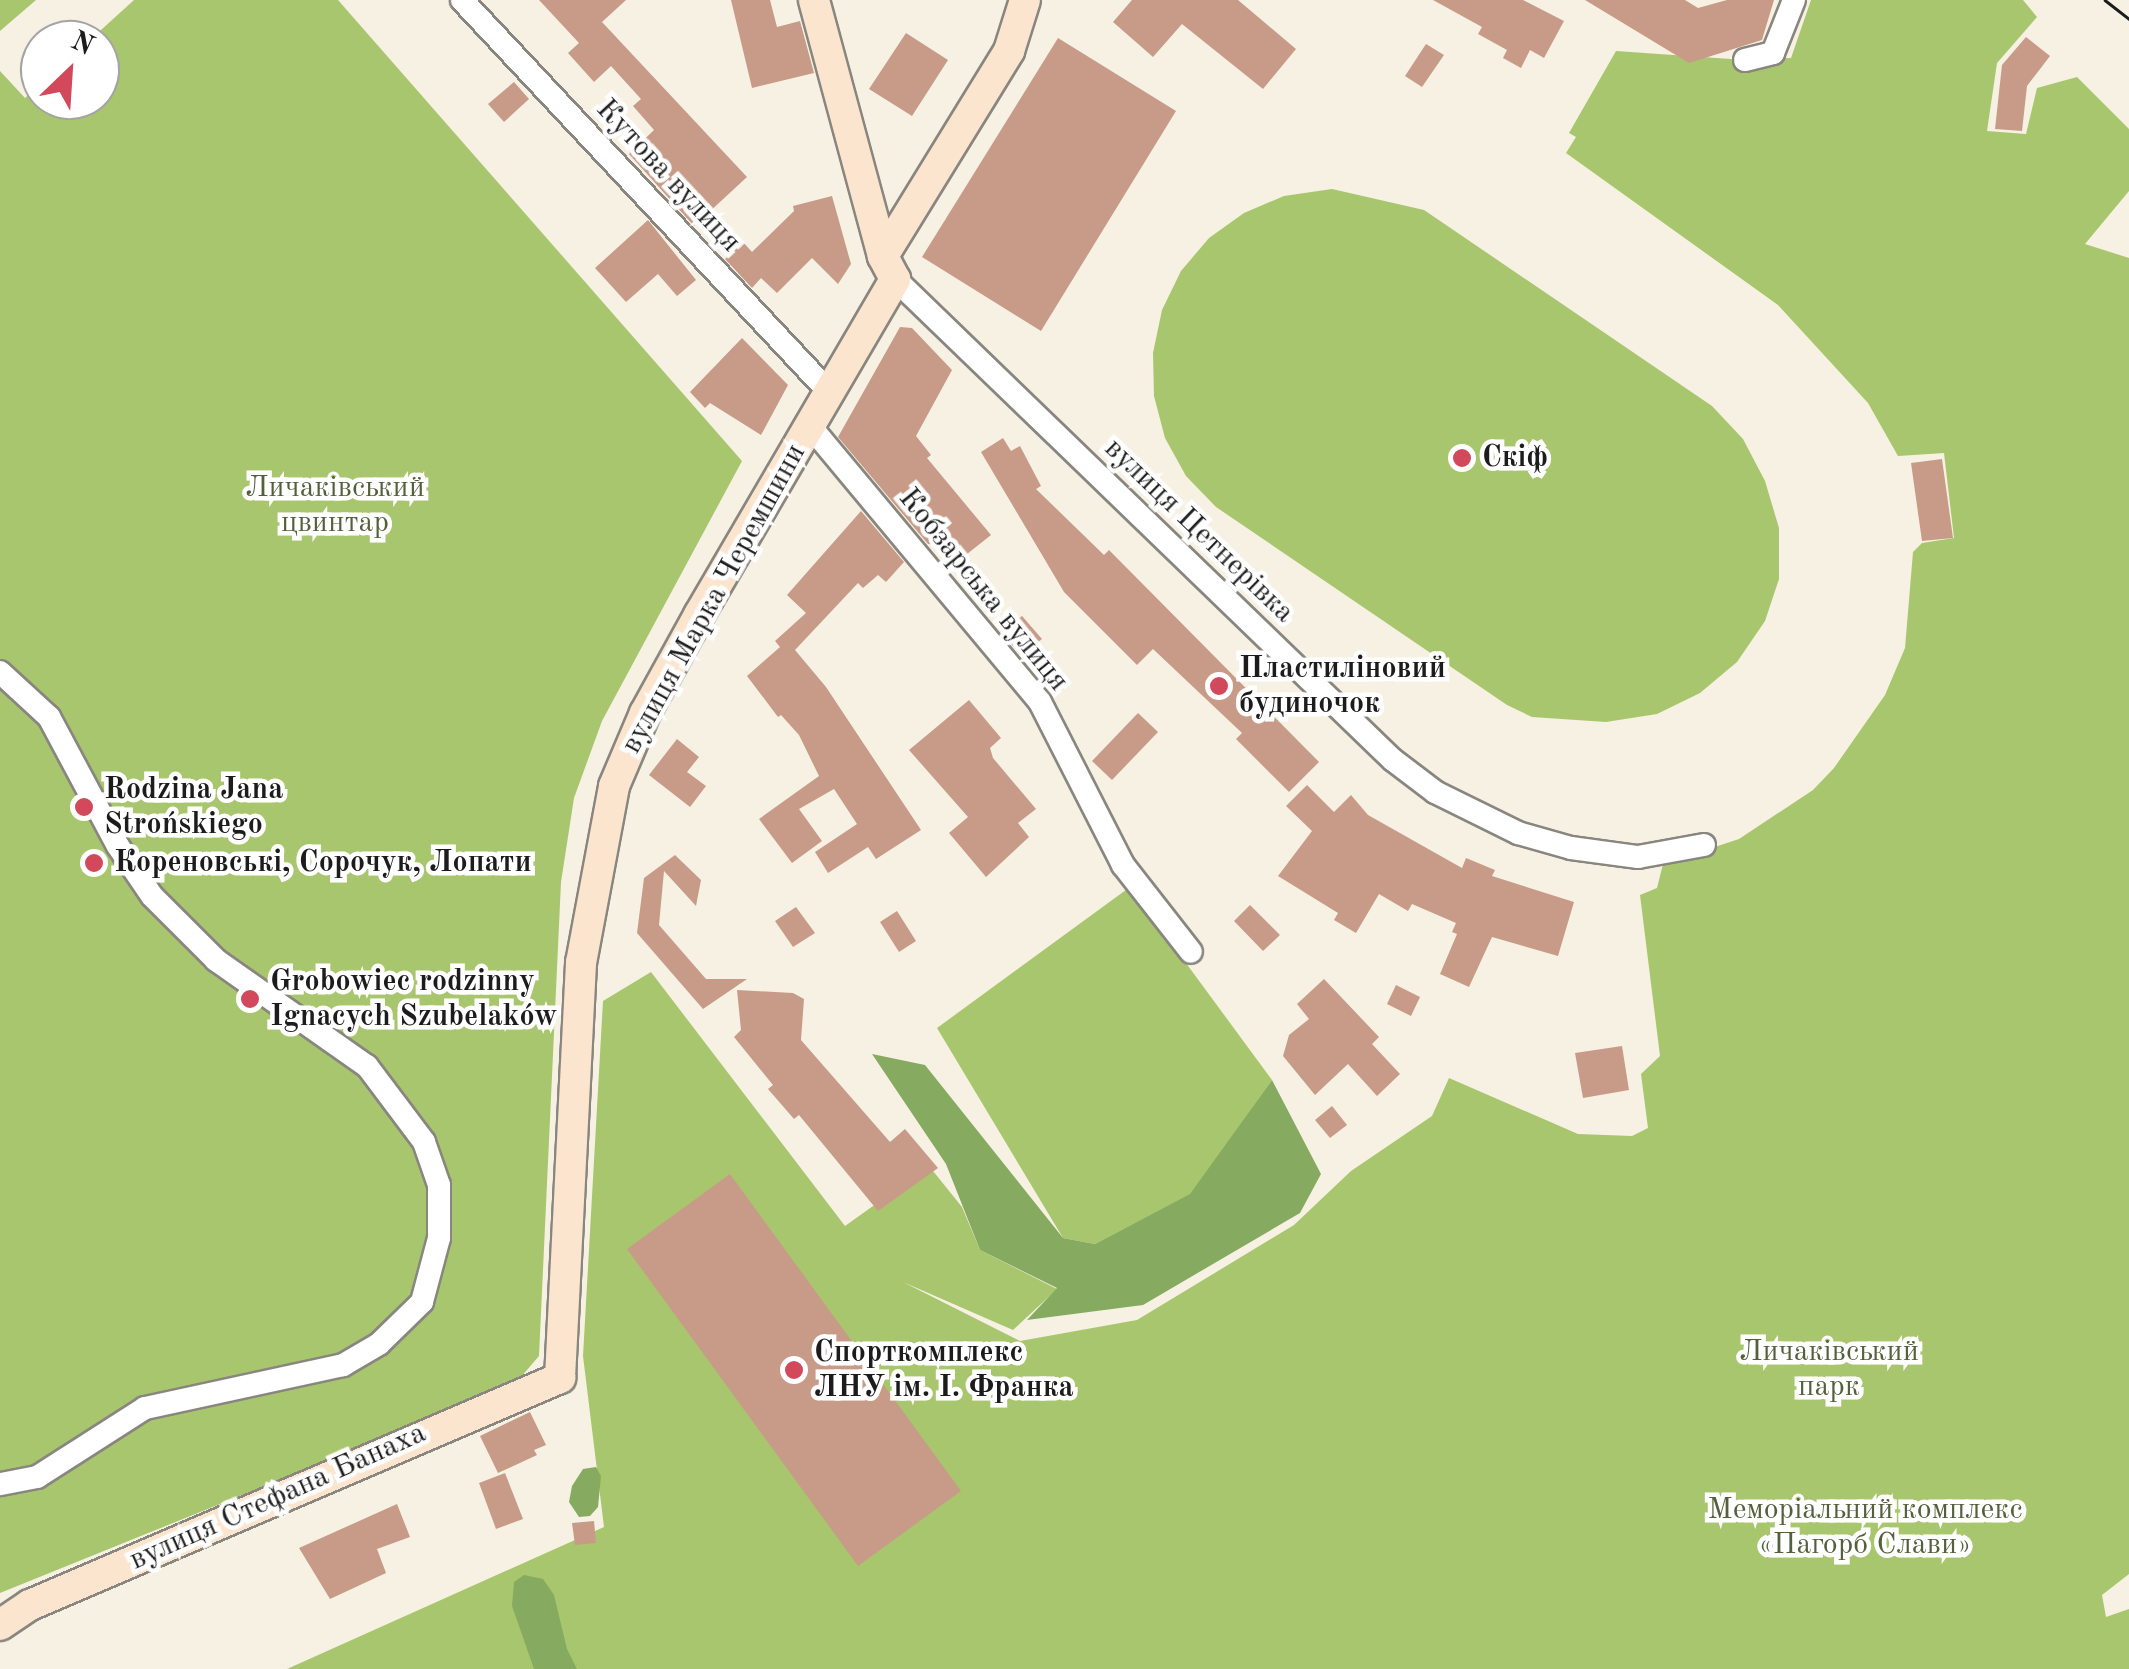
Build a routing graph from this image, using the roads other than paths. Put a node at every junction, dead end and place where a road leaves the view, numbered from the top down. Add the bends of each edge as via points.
1 (462, 0) edge
2 (814, 0) edge
3 (1025, 0) edge
4 (1794, 0) edge
5 (1746, 60) dead end
6 (888, 267) junction
7 (830, 393) junction
8 (810, 426) junction
9 (0, 672) edge
10 (1704, 845) dead end
11 (1191, 952) dead end
12 (560, 1378) joint
13 (0, 1484) edge
14 (0, 1626) edge

1 - 7 street, Кутова вулиця
2 - 6 street
3 - 6 street, вулиця Марка Черемшини via 1008,52
4 - 5 street via 1773,53
6 - 7 street, вулиця Марка Черемшини
6 - 10 street, вулиця Цетнерівка via 1379,747 1436,792 1518,834 1571,848 1638,857
7 - 8 street, вулиця Марка Черемшини
8 - 11 street, Кобзарська вулиця via 1040,702 1123,865
8 - 12 street, вулиця Марка Черемшини via 645,713 611,796 581,963
9 - 13 street via 49,717 152,896 216,960 368,1066 424,1142 439,1185 438,1238 422,1302 378,1344 343,1365 146,1408 37,1477
12 - 14 street, вулиця Стефана Банаха via 30,1605

